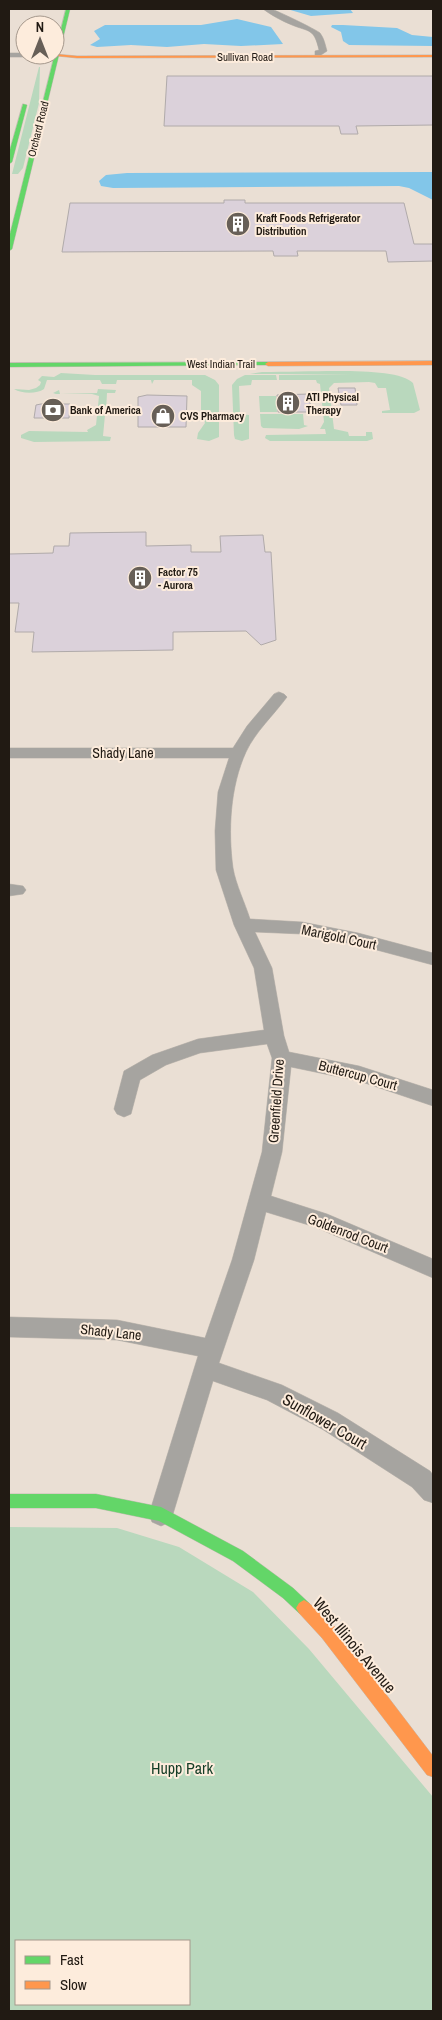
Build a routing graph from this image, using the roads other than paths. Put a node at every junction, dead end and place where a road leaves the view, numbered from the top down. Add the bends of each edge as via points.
1 (68, 9) edge
2 (267, 9) edge
3 (65, 22) edge
4 (318, 55) junction
5 (433, 55) edge
6 (65, 56) edge
7 (55, 65) edge
8 (28, 92) dead end
9 (9, 162) edge
10 (9, 249) edge
11 (433, 363) edge
12 (9, 365) edge
13 (279, 697) dead end
14 (9, 753) edge
15 (238, 753) junction
16 (243, 925) junction
17 (433, 959) edge
18 (274, 1036) junction
19 (282, 1058) junction
20 (433, 1098) edge
21 (124, 1109) dead end
22 (261, 1200) junction
23 (433, 1269) edge
24 (9, 1328) edge
25 (210, 1359) junction
26 (433, 1492) edge
27 (9, 1502) edge
28 (161, 1514) junction
29 (433, 1769) edge

1 - 3 main road, Orchard Road
2 - 4 street via 295,24 309,36
4 - 5 main road, Sullivan Road
4 - 6 main road, Sullivan Road
7 - 10 main road, Orchard Road
8 - 9 main road, Orchard Road
11 - 12 main road, West Indian Trail
13 - 15 street, Greenfield Drive via 252,729
14 - 15 street, Shady Lane
15 - 16 street, Greenfield Drive via 226,792 222,831 225,870
16 - 17 street, Marigold Court via 302,928
16 - 18 street, Greenfield Drive via 262,968
18 - 19 street, Greenfield Drive
18 - 21 street via 198,1046 159,1060 131,1076
19 - 20 street, Buttercup Court via 391,1082
19 - 22 street, Greenfield Drive via 272,1152
22 - 23 street, Goldenrod Court via 320,1220
22 - 25 street, Greenfield Drive
24 - 25 street, Shady Lane via 117,1330
25 - 26 street, Sunflower Court via 330,1421 420,1479
25 - 28 street, Greenfield Drive
27 - 28 main road, West Illinois Avenue via 96,1501
28 - 29 main road, West Illinois Avenue via 238,1556 295,1599 328,1632

